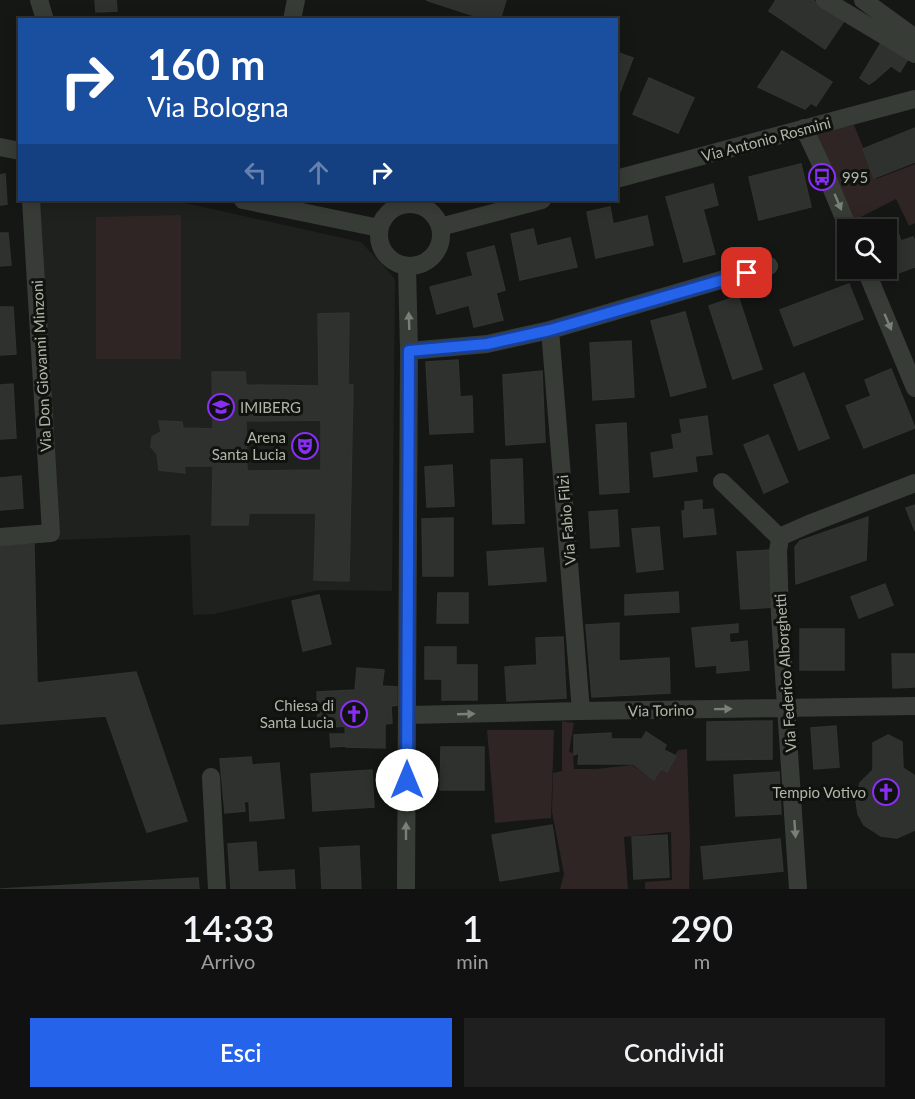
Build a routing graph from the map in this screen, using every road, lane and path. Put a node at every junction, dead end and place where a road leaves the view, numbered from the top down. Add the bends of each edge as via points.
1 (39, 0) edge
2 (296, 0) edge
3 (825, 0) edge
4 (863, 0) edge
5 (44, 18) edge
6 (292, 18) edge
7 (915, 38) edge
8 (915, 54) edge
9 (915, 99) edge
10 (804, 128) junction
11 (0, 147) edge
12 (18, 151) edge
13 (618, 178) edge
14 (31, 201) edge
15 (256, 201) edge
16 (538, 201) edge
17 (844, 219) edge
18 (440, 227) junction
19 (379, 228) junction
20 (407, 266) junction
21 (769, 266) dead end
22 (870, 279) edge
23 (550, 330) junction
24 (409, 351) junction
25 (915, 388) edge
26 (722, 482) dead end
27 (915, 483) edge
28 (0, 537) edge
29 (780, 538) junction
30 (915, 706) edge
31 (787, 708) junction
32 (581, 711) junction
33 (407, 715) junction
34 (212, 777) dead end
35 (217, 889) edge
36 (406, 889) edge
37 (798, 889) edge

1 - 5 street
2 - 6 street
3 - 8 street
4 - 7 street
9 - 10 street, Via Antonio Rosmini
10 - 13 street, Via Antonio Rosmini
10 -> 17 street
11 - 12 street
14 - 28 street, Via Don Giovanni Minzoni via 51,533
15 - 19 street
16 - 18 street
18 - 19 street via 431,212 409,203 390,210
18 - 20 street via 440,241 434,254 423,263
19 - 20 street via 381,248 386,255
24 -> 20 street
21 - 23 street
22 -> 25 street
23 - 24 street via 487,344
23 - 32 street, Via Fabio Filzi
24 - 33 street
26 - 29 street
27 - 29 street
29 - 31 street, Via Federico Alborghetti via 780,615
30 - 31 street, Via Torino
32 -> 31 street, Via Torino
31 -> 37 street, Via Federico Alborghetti
33 -> 32 street, Via Torino
36 -> 33 street
34 - 35 street

